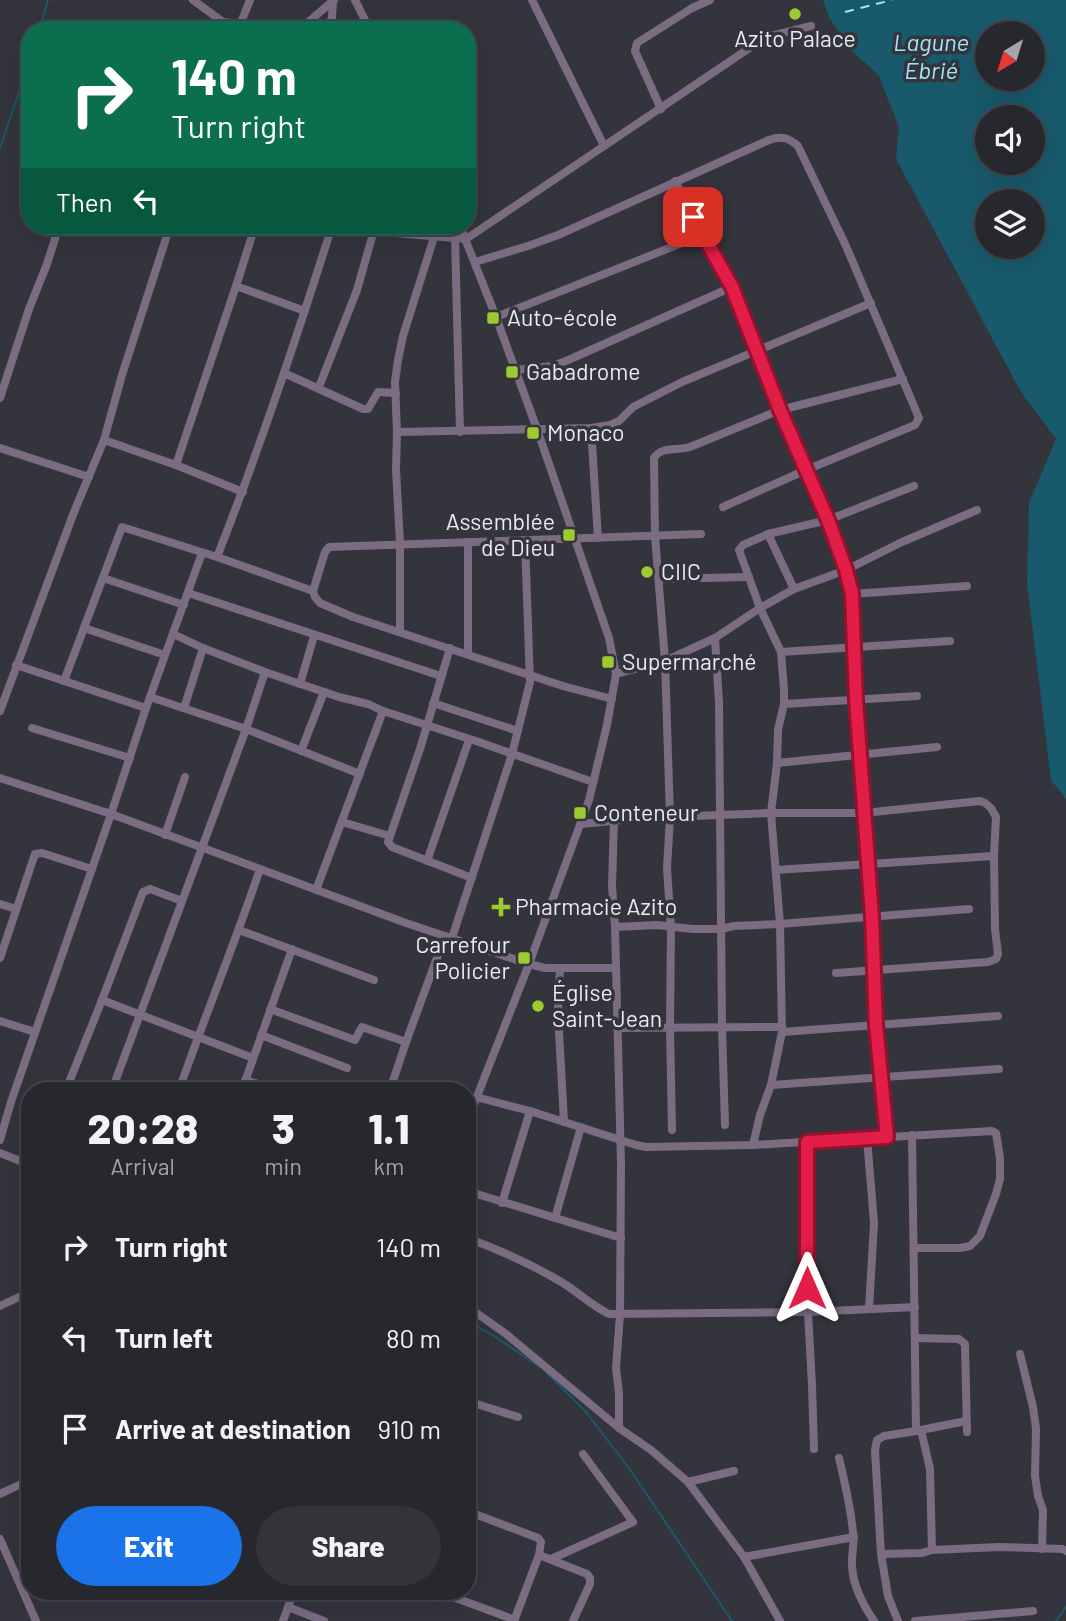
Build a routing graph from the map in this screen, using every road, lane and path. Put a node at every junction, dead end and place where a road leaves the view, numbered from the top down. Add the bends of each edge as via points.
1 (193, 0) edge
2 (250, 0) edge
3 (333, 0) edge
4 (355, 0) edge
5 (532, 0) edge
6 (710, 0) edge
7 (690, 4) edge
8 (222, 21) edge
9 (242, 21) edge
10 (309, 21) edge
11 (331, 21) edge
12 (366, 21) edge
13 (811, 26) dead end
14 (661, 109) junction
15 (604, 146) junction
16 (675, 181) junction
17 (476, 232) edge
18 (56, 235) edge
19 (167, 235) edge
20 (252, 235) edge
21 (329, 235) edge
22 (373, 235) edge
23 (417, 235) edge
24 (464, 235) edge
25 (472, 235) edge
26 (702, 235) junction
27 (434, 237) junction
28 (455, 238) junction
29 (466, 239) junction
30 (475, 262) junction
31 (236, 286) junction
32 (732, 287) junction
33 (871, 303) junction
34 (305, 311) junction
35 (496, 317) junction
36 (758, 351) junction
37 (515, 370) junction
38 (284, 373) junction
39 (903, 379) junction
40 (319, 387) junction
41 (396, 393) junction
42 (0, 398) edge
43 (780, 410) junction
44 (591, 428) junction
45 (537, 429) junction
46 (397, 432) junction
47 (460, 432) junction
48 (104, 440) junction
49 (0, 448) edge
50 (176, 465) junction
51 (806, 470) junction
52 (89, 477) junction
53 (914, 486) dead end
54 (243, 492) junction
55 (723, 507) dead end
56 (977, 510) dead end
57 (828, 520) junction
58 (701, 534) dead end
59 (768, 534) junction
60 (655, 536) junction
61 (598, 538) junction
62 (575, 539) junction
63 (525, 541) junction
64 (468, 542) junction
65 (400, 543) junction
66 (202, 552) junction
67 (217, 557) junction
68 (846, 570) junction
69 (749, 577) junction
70 (103, 578) junction
71 (659, 579) junction
72 (967, 586) dead end
73 (794, 589) junction
74 (313, 590) junction
75 (188, 593) junction
76 (852, 594) junction
77 (184, 605) junction
78 (760, 608) junction
79 (85, 628) junction
80 (400, 632) junction
81 (173, 634) junction
82 (314, 636) junction
83 (715, 638) junction
84 (950, 641) dead end
85 (203, 648) junction
86 (450, 648) junction
87 (853, 648) junction
88 (781, 652) junction
89 (468, 654) junction
90 (164, 655) junction
91 (665, 661) junction
92 (16, 665) junction
93 (265, 671) junction
94 (531, 674) junction
95 (616, 674) junction
96 (441, 676) junction
97 (64, 681) junction
98 (300, 684) junction
99 (324, 692) junction
100 (918, 696) dead end
101 (150, 697) junction
102 (612, 699) junction
103 (856, 700) junction
104 (433, 703) junction
105 (783, 704) junction
106 (146, 708) junction
107 (184, 708) junction
108 (0, 711) edge
109 (383, 711) junction
110 (426, 726) junction
111 (32, 728) dead end
112 (246, 729) junction
113 (518, 731) junction
114 (469, 740) junction
115 (937, 747) dead end
116 (301, 751) junction
117 (512, 754) junction
118 (861, 756) junction
119 (130, 758) junction
120 (777, 763) junction
121 (360, 774) junction
122 (185, 777) dead end
123 (0, 778) edge
124 (593, 782) junction
125 (771, 813) junction
126 (864, 813) junction
127 (111, 814) junction
128 (719, 815) junction
129 (670, 817) junction
130 (614, 820) junction
131 (342, 822) junction
132 (581, 824) junction
133 (165, 835) junction
134 (390, 836) junction
135 (202, 848) junction
136 (994, 856) junction
137 (427, 861) junction
138 (868, 864) junction
139 (92, 869) junction
140 (260, 869) junction
141 (776, 870) junction
142 (472, 878) junction
143 (316, 890) junction
144 (182, 901) junction
145 (0, 904) edge
146 (16, 909) junction
147 (969, 909) dead end
148 (872, 917) junction
149 (780, 924) junction
150 (615, 927) junction
151 (671, 928) junction
152 (721, 929) junction
153 (239, 930) junction
154 (449, 937) junction
155 (292, 949) junction
156 (0, 958) edge
157 (529, 964) junction
158 (615, 968) junction
159 (560, 969) junction
160 (874, 970) junction
161 (836, 973) dead end
162 (374, 980) dead end
163 (102, 1000) junction
164 (270, 1009) junction
165 (139, 1014) junction
166 (998, 1016) dead end
167 (0, 1021) edge
168 (876, 1025) junction
169 (722, 1027) junction
170 (617, 1028) junction
171 (670, 1028) junction
172 (782, 1030) junction
173 (35, 1032) junction
174 (261, 1035) junction
175 (198, 1037) junction
176 (406, 1042) junction
177 (253, 1058) junction
178 (347, 1068) dead end
179 (999, 1069) dead end
180 (881, 1077) junction
181 (246, 1080) joint
182 (69, 1082) edge
183 (115, 1082) edge
184 (182, 1082) edge
185 (252, 1082) edge
186 (393, 1082) edge
187 (771, 1085) junction
188 (477, 1097) joint
189 (530, 1111) junction
190 (564, 1122) junction
191 (725, 1125) dead end
192 (581, 1128) junction
193 (672, 1130) dead end
194 (912, 1135) junction
195 (887, 1137) junction
196 (867, 1138) junction
197 (0, 1140) edge
198 (620, 1140) junction
199 (807, 1142) junction
200 (753, 1145) junction
201 (0, 1153) edge
202 (21, 1161) edge
203 (476, 1194) edge
204 (502, 1203) junction
205 (555, 1218) junction
206 (621, 1238) junction
207 (476, 1241) edge
208 (915, 1248) junction
209 (21, 1296) edge
210 (0, 1306) edge
211 (915, 1307) junction
212 (869, 1309) junction
213 (808, 1312) junction
214 (476, 1313) edge
215 (620, 1315) junction
216 (916, 1338) junction
217 (1020, 1354) dead end
218 (476, 1404) edge
219 (517, 1417) dead end
220 (966, 1421) junction
221 (619, 1428) junction
222 (919, 1431) junction
223 (967, 1432) dead end
224 (814, 1449) dead end
225 (583, 1454) dead end
226 (839, 1458) dead end
227 (734, 1471) dead end
228 (688, 1482) junction
229 (21, 1484) edge
230 (0, 1494) edge
231 (476, 1514) edge
232 (854, 1537) junction
233 (0, 1539) edge
234 (1042, 1549) junction
235 (932, 1550) junction
236 (1066, 1551) edge
237 (881, 1554) junction
238 (539, 1555) junction
239 (744, 1557) junction
240 (551, 1559) junction
241 (21, 1587) edge
242 (27, 1600) edge
243 (291, 1600) edge
244 (461, 1600) edge
245 (288, 1607) junction
246 (1033, 1611) dead end
247 (515, 1620) edge
248 (36, 1621) edge
249 (283, 1621) edge
250 (324, 1621) edge
251 (573, 1621) edge
252 (780, 1621) edge
253 (874, 1621) edge
254 (898, 1621) edge
255 (915, 1621) edge

1 - 8 street
2 - 9 street
3 - 10 street
3 - 11 street
4 - 12 street
5 - 15 street
6 - 7 street
7 - 14 street via 637,43 635,51
13 - 14 street via 757,43
14 - 15 street
15 - 17 street
16 - 26 street
16 - 30 street via 558,235
16 - 33 street via 769,140 790,139 798,146
18 - 42 street
19 - 48 street
20 - 31 street
21 - 34 street
22 - 40 street via 357,290
23 - 27 street
24 - 29 street
25 - 29 street
26 - 32 street
26 - 35 street
27 - 28 street
27 - 41 street via 402,336
28 - 29 street
28 - 47 street
29 - 30 street
30 - 35 street
31 - 34 street
31 - 50 street
32 - 36 street
32 - 37 street via 566,361
33 - 36 street
33 - 39 street
34 - 38 street
35 - 37 street
36 - 43 street
36 - 44 street via 643,401 619,421
37 - 45 street
38 - 40 street
38 - 54 street
39 - 43 street
39 - 51 street via 919,418 915,425
40 - 41 street via 363,409 368,409 378,392
41 - 46 street
43 - 51 street
43 - 60 street via 690,447 655,454
44 - 45 street
44 - 61 street
45 - 47 street
45 - 62 street
46 - 47 street
46 - 65 street
48 - 50 street
48 - 52 street
49 - 52 street
50 - 54 street
51 - 55 street
51 - 57 street
52 - 92 street
53 - 57 street
54 - 67 street
56 - 68 street
57 - 59 street
57 - 68 street
58 - 60 street
59 - 69 street via 740,547
59 - 73 street
60 - 61 street
60 - 71 street
61 - 62 street
62 - 63 street
62 - 95 street via 609,638
63 - 64 street
63 - 94 street
64 - 65 street
64 - 89 street
65 - 74 street via 329,547
65 - 80 street
66 - 67 street
66 - 70 street via 122,527
66 - 75 street
67 - 74 street
68 - 73 street
68 - 76 street
69 - 71 street
69 - 78 street
70 - 77 street
70 - 79 street
71 - 91 street
72 - 76 street
73 - 78 street
74 - 80 street via 320,603
75 - 77 street
75 - 82 street
76 - 87 street
77 - 81 street
78 - 83 street
78 - 88 street
79 - 90 street
79 - 97 street
80 - 86 street
81 - 85 street
81 - 90 street
82 - 96 street
82 - 98 street
83 - 91 street
83 - 128 street
84 - 87 street
85 - 93 street
85 - 107 street
86 - 89 street
86 - 96 street
87 - 88 street
87 - 103 street
88 - 105 street
89 - 94 street
90 - 101 street
91 - 95 street
91 - 129 street
92 - 97 street
92 - 108 street
93 - 98 street
93 - 112 street
94 - 102 street
94 - 113 street
95 - 102 street
96 - 104 street
97 - 106 street
98 - 99 street
99 - 109 street
99 - 116 street
100 - 103 street
101 - 106 street
101 - 107 street
102 - 124 street
103 - 105 street
103 - 118 street
104 - 110 street
104 - 113 street
105 - 120 street
106 - 119 street
107 - 112 street
109 - 110 street
109 - 121 street
110 - 114 street
110 - 134 street
111 - 119 street
112 - 116 street
112 - 135 street
113 - 117 street
114 - 117 street
114 - 137 street
115 - 118 street
116 - 121 street
117 - 124 street
117 - 142 street
118 - 120 street
118 - 126 street
119 - 127 street
120 - 125 street
121 - 131 street
122 - 133 street
123 - 127 street
124 - 132 street
125 - 126 street
125 - 128 street
125 - 141 street
126 - 136 street via 980,801 996,817
126 - 138 street
127 - 133 street
127 - 139 street
128 - 129 street
128 - 152 street
129 - 130 street
129 - 151 street
130 - 132 street
130 - 150 street
131 - 134 street
131 - 143 street
132 - 157 street
133 - 135 street
134 - 137 street via 392,847
135 - 140 street
135 - 144 street
136 - 138 street
136 - 160 street via 996,959
137 - 142 street
138 - 141 street
138 - 148 street
139 - 146 street via 35,854
139 - 173 street
140 - 143 street
140 - 153 street
141 - 149 street
142 - 154 street
143 - 154 street
144 - 163 street via 150,889 143,892
144 - 165 street
145 - 146 street
146 - 156 street
147 - 148 street
148 - 149 street
148 - 160 street
149 - 152 street
149 - 172 street
150 - 151 street
150 - 158 street
151 - 152 street
151 - 171 street
152 - 169 street
153 - 155 street
153 - 175 street
154 - 157 street
154 - 176 street
155 - 162 street
155 - 164 street
157 - 159 street
157 - 188 street
158 - 159 street
158 - 170 street
159 - 190 street
160 - 161 street
160 - 168 street
163 - 165 street
163 - 182 street
164 - 174 street
164 - 176 street via 355,1040 362,1027
165 - 175 street
165 - 183 street
166 - 168 street
167 - 173 street
168 - 172 street
168 - 180 street
169 - 171 street
169 - 172 street
169 - 191 street
170 - 171 street
170 - 198 street
171 - 193 street
172 - 187 street
173 - 197 street
174 - 177 street
174 - 178 street
175 - 177 street
175 - 184 street
176 - 186 street
177 - 181 street
179 - 180 street
180 - 187 street
180 - 195 street
181 - 185 street
187 - 200 street
188 - 189 street
189 - 190 street
189 - 204 street
190 - 192 street
192 - 198 street
192 - 205 street
194 - 195 street
194 - 208 street
194 - 208 street via 992,1131 998,1138 1000,1158 996,1194 974,1243 960,1248
195 - 196 street
196 - 199 street
196 - 212 street via 874,1223
198 - 200 street via 646,1147
198 - 206 street
199 - 200 street
199 - 213 street
201 - 202 street
203 - 204 street
204 - 205 street
205 - 206 street
206 - 215 street
207 - 215 street via 560,1282 597,1308
208 - 211 street
209 - 210 street
211 - 212 street
211 - 216 street
212 - 213 street
213 - 215 street
213 - 224 street
214 - 221 street
215 - 221 street via 616,1368
216 - 220 street via 959,1339 965,1344
216 - 222 street
217 - 234 street via 1037,1429 1035,1476 1042,1510
218 - 219 street
220 - 222 street
220 - 223 street
221 - 228 street
222 - 235 street via 930,1469
222 - 237 street via 877,1440
225 - 240 street via 633,1522
226 - 232 street
227 - 228 street
228 - 239 street
229 - 230 street
231 - 238 street via 538,1538
232 - 239 street
232 - 253 street via 854,1577
233 - 241 street
234 - 235 street
234 - 236 street
235 - 237 street
237 - 254 street via 888,1597
238 - 240 street
238 - 247 street
239 - 252 street
240 - 251 street via 590,1578
242 - 248 street
243 - 245 street
244 - 247 street
245 - 249 street
245 - 250 street
246 - 255 street

